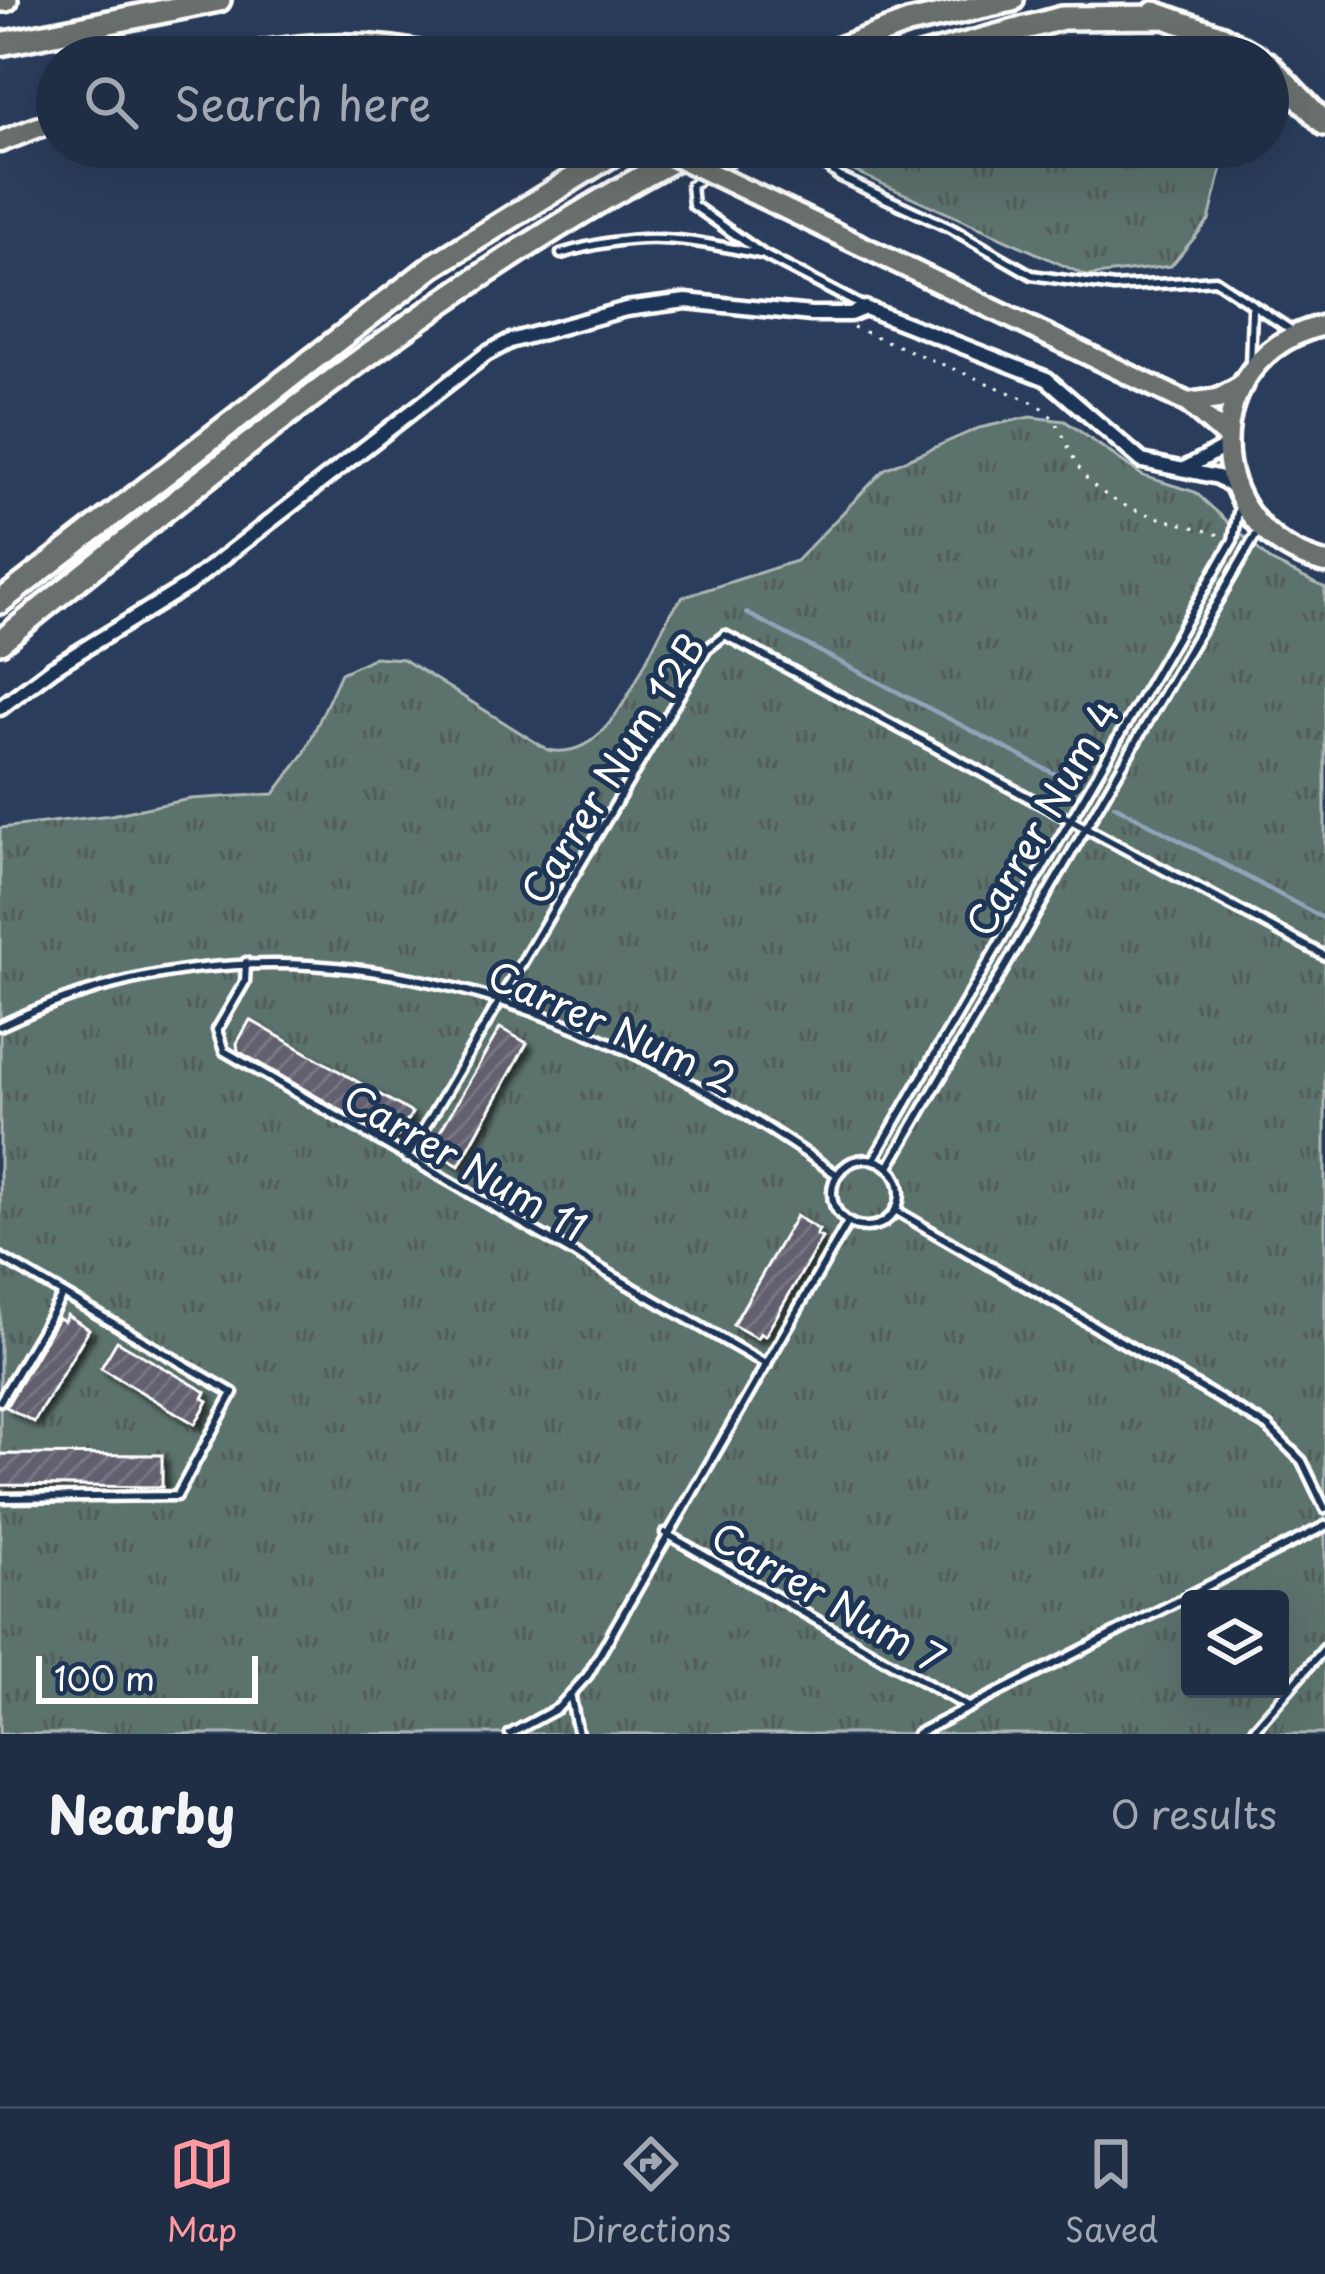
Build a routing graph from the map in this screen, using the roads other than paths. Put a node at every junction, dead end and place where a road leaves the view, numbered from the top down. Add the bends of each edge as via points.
1 (219, 0) edge
2 (1012, 0) edge
3 (1082, 0) edge
4 (1166, 17) junction
5 (40, 36) edge
6 (873, 36) edge
7 (996, 36) edge
8 (1219, 36) edge
9 (36, 37) edge
10 (0, 44) edge
11 (1289, 86) edge
12 (1325, 124) edge
13 (36, 128) edge
14 (0, 142) edge
15 (590, 168) edge
16 (660, 168) edge
17 (699, 168) edge
18 (718, 168) edge
19 (829, 168) edge
20 (561, 254) dead end
21 (764, 255) junction
22 (1252, 305) junction
23 (865, 308) junction
24 (1325, 325) edge
25 (1297, 334) junction
26 (1245, 380) junction
27 (1188, 403) junction
28 (1227, 441) junction
29 (1179, 470) junction
30 (1237, 492) junction
31 (1260, 528) junction
32 (1325, 563) edge
33 (0, 602) edge
34 (0, 642) edge
35 (0, 708) edge
36 (1072, 817) junction
37 (1087, 826) junction
38 (1325, 956) edge
39 (246, 962) junction
40 (500, 1000) junction
41 (0, 1026) edge
42 (407, 1158) junction
43 (874, 1159) junction
44 (889, 1168) junction
45 (836, 1174) junction
46 (895, 1210) junction
47 (848, 1222) junction
48 (0, 1257) edge
49 (63, 1294) junction
50 (767, 1365) junction
51 (0, 1401) edge
52 (0, 1498) edge
53 (1325, 1509) edge
54 (1325, 1526) edge
55 (665, 1533) junction
56 (1325, 1648) edge
57 (571, 1698) junction
58 (966, 1706) junction
59 (510, 1734) edge
60 (578, 1734) edge
61 (917, 1734) edge
62 (1250, 1734) edge

1 - 5 highway
2 - 6 highway
3 - 4 highway
4 - 7 highway via 1062,18
4 - 8 highway
9 - 10 highway
11 - 12 highway
13 - 14 main road
15 - 33 highway via 433,266
16 - 34 highway via 456,293
17 - 27 main road, bridge
18 - 21 lane via 691,185 693,205
19 - 22 lane via 1032,274 1114,287 1215,280
20 - 21 lane via 627,236
21 - 23 lane
22 - 25 lane
22 - 26 lane
23 - 29 street via 1047,379 1142,461
23 - 35 street via 830,314 686,301 510,341 188,585
24 - 25 main road
25 - 26 main road
26 - 27 main road via 1217,399
26 - 28 main road
27 - 28 main road
28 - 29 street
28 - 30 main road
29 - 30 street via 1218,477
30 - 31 main road
30 - 36 lane, Carrer Num 4 via 1233,540
31 - 32 main road
31 - 37 lane, Carrer Num 4
36 - 37 lane, Carrer Num 12B
36 - 40 lane, Carrer Num 12B via 725,634 707,649
36 - 43 lane, Carrer Num 4
37 - 38 lane, Carrer Num 12B
37 - 44 lane, Carrer Num 4
39 - 40 lane, Carrer Num 2 via 376,968
39 - 41 lane, Carrer Num 2 via 121,983
39 - 42 lane, Carrer Num 11 via 218,1030 220,1046
40 - 42 lane, Carrer Num 12B
40 - 45 lane, Carrer Num 2 via 660,1068
42 - 50 lane, Carrer Num 11
43 - 44 lane
43 - 45 lane via 850,1161
44 - 46 lane via 900,1191
45 - 47 lane via 832,1200
46 - 47 lane via 876,1226
46 - 53 lane via 1268,1427 1302,1461
47 - 50 lane
48 - 49 lane
49 - 51 lane
49 - 52 lane via 229,1388 232,1401 177,1496
50 - 55 lane
54 - 58 lane
55 - 57 lane
55 - 58 lane, Carrer Num 7
56 - 62 lane
57 - 59 lane
57 - 60 lane
58 - 61 lane

